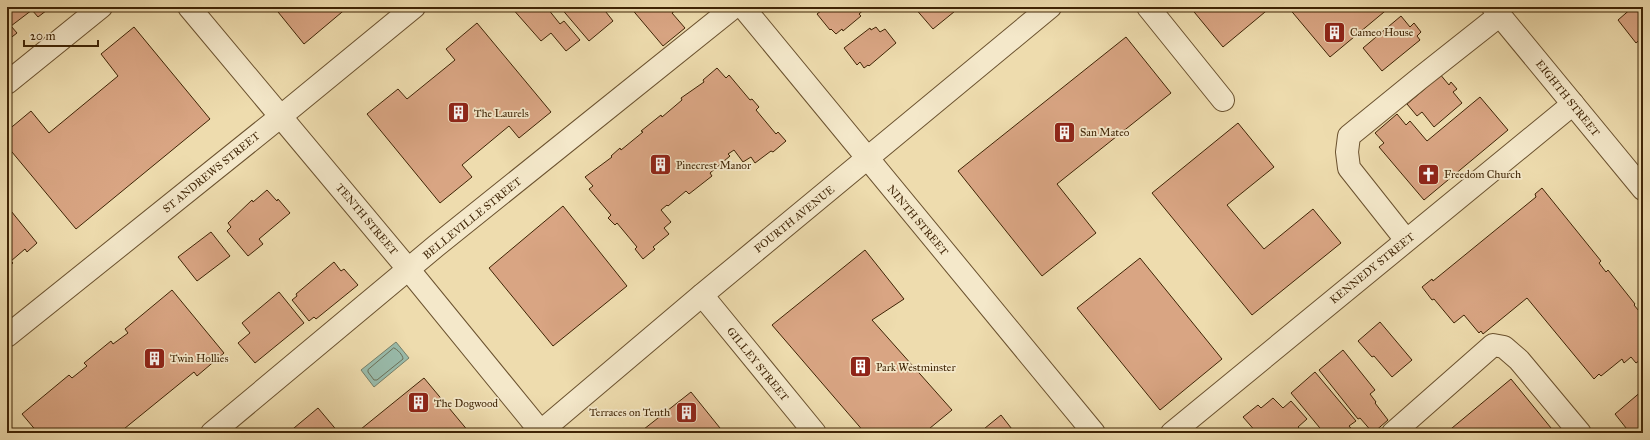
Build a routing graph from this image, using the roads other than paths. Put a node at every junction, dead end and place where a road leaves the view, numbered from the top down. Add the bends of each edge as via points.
1 (101, 7) edge
2 (189, 7) edge
3 (414, 7) edge
4 (734, 7) edge
5 (743, 7) edge
6 (1050, 7) edge
7 (1148, 7) edge
8 (1496, 11) edge
9 (7, 83) edge
10 (1223, 100) dead end
11 (1573, 104) junction
12 (280, 117) junction
13 (868, 158) junction
14 (1643, 189) edge
15 (1406, 240) junction
16 (409, 270) junction
17 (702, 295) junction
18 (7, 336) edge
19 (212, 433) edge
20 (541, 433) edge
21 (815, 433) edge
22 (1094, 433) edge
23 (1172, 433) edge
24 (1393, 433) edge
25 (1580, 433) edge

1 - 9 street
2 - 12 street, TENTH STREET
3 - 12 street, ST ANDREWS STREET
4 - 16 street, BELLEVILLE STREET
5 - 13 street, NINTH STREET
6 - 13 street, FOURTH AVENUE
7 - 10 street
8 - 11 street, EIGHTH STREET
8 - 15 street via 1350,136 1346,152 1349,168
11 - 14 street, EIGHTH STREET
11 - 15 street, KENNEDY STREET
12 - 16 street, TENTH STREET
12 - 18 street, ST ANDREWS STREET
13 - 17 street, FOURTH AVENUE
13 - 22 street, NINTH STREET
15 - 23 street, KENNEDY STREET
16 - 19 street, BELLEVILLE STREET
16 - 20 street, TENTH STREET
17 - 20 street, FOURTH AVENUE
17 - 21 street, GILLEY STREET
24 - 25 street via 1493,345 1504,347 1518,360

